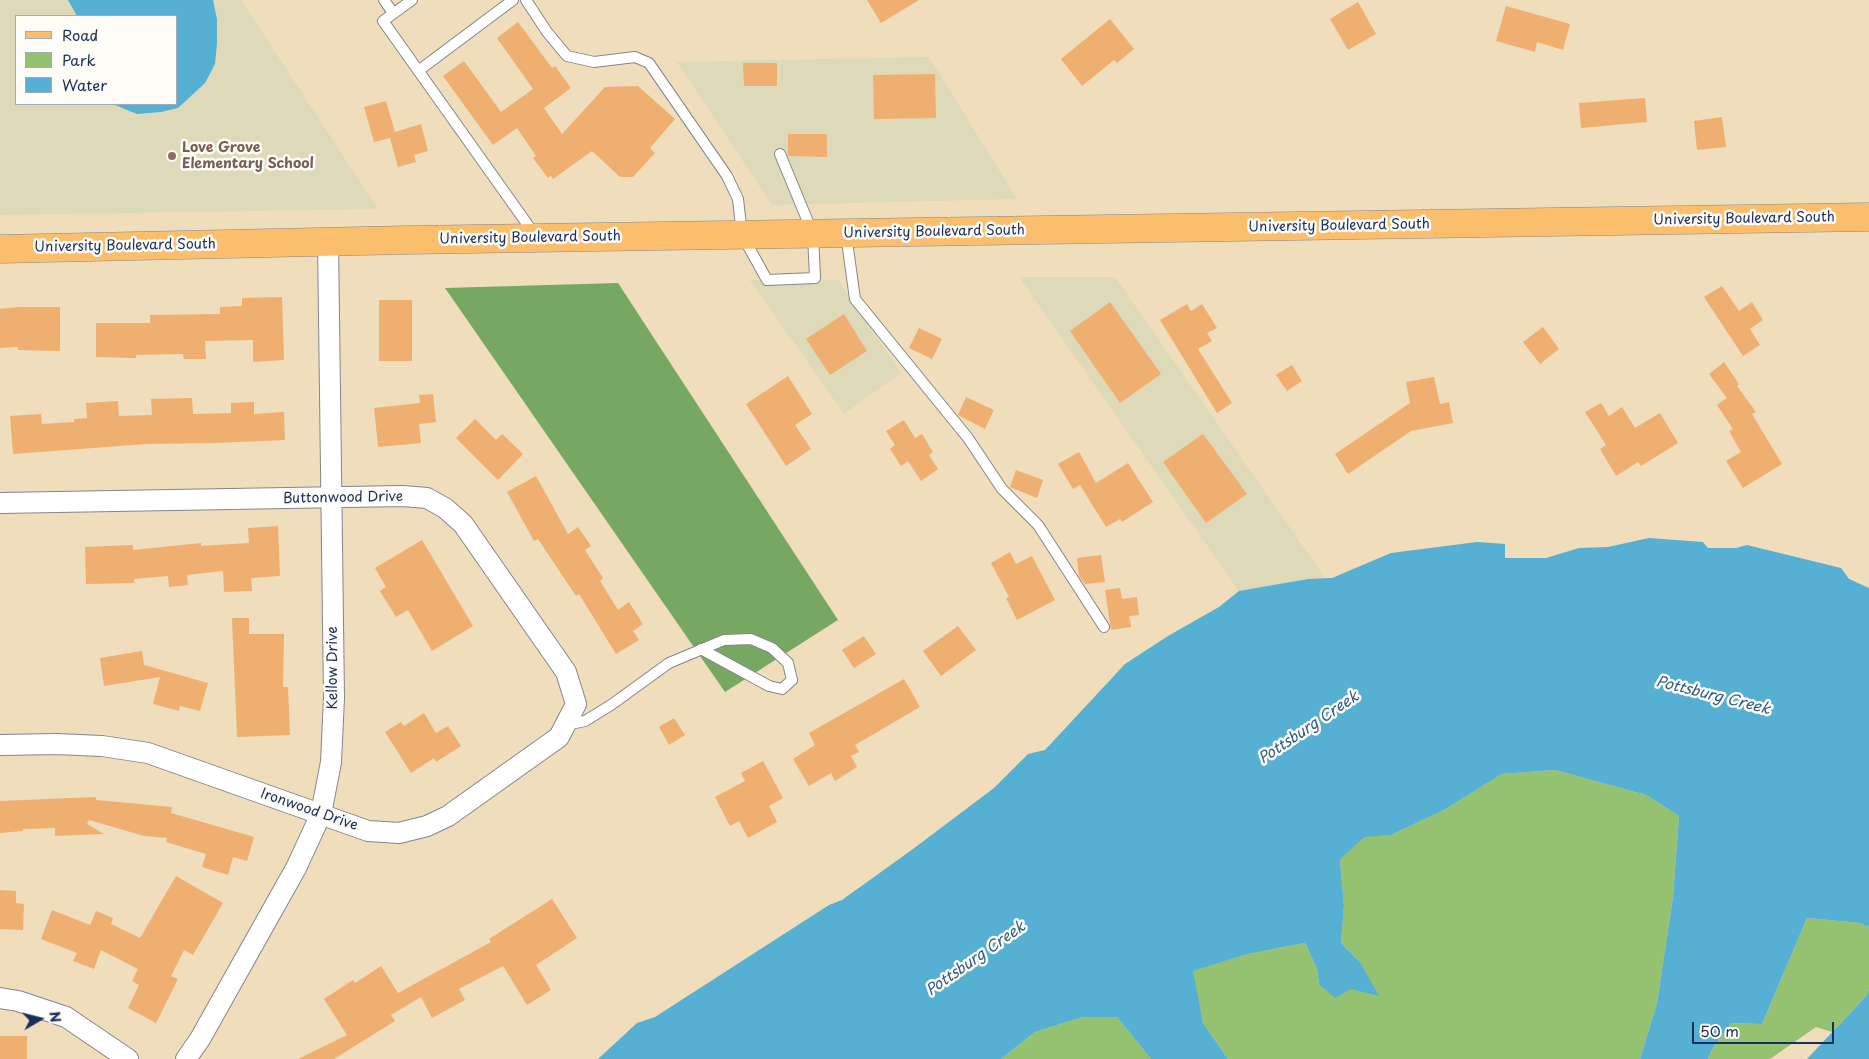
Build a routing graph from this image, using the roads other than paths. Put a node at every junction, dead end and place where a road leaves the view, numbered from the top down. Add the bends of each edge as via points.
1 (384, 0) edge
2 (412, 0) edge
3 (513, 0) edge
4 (526, 0) edge
5 (393, 13) junction
6 (418, 71) junction
7 (780, 154) dead end
8 (1869, 217) edge
9 (846, 233) junction
10 (813, 234) junction
11 (742, 235) junction
12 (537, 238) junction
13 (328, 242) junction
14 (0, 249) edge
15 (330, 498) junction
16 (0, 503) edge
17 (1104, 627) dead end
18 (701, 649) junction
19 (576, 704) joint
20 (564, 726) junction
21 (0, 745) edge
22 (321, 814) junction
23 (0, 998) edge
24 (128, 1059) edge
25 (186, 1059) edge

1 - 5 lane
2 - 5 lane
3 - 6 lane
4 - 11 lane via 567,56 594,62 635,58 649,63 727,176 738,199
5 - 6 lane via 382,21
6 - 12 lane
7 - 10 lane
8 - 9 main road, University Boulevard South
9 - 10 main road, University Boulevard South
9 - 17 lane via 855,298 968,438 1002,489 1038,525
10 - 11 main road, University Boulevard South
10 - 11 lane via 815,278 767,280
11 - 12 main road, University Boulevard South
12 - 13 main road, University Boulevard South
13 - 14 main road, University Boulevard South
13 - 15 street, Kellow Drive
15 - 16 street, Buttonwood Drive
15 - 19 street, Buttonwood Drive via 427,498 445,508 463,524 566,672
15 - 22 street, Kellow Drive via 334,698 331,762
18 - 18 lane via 724,640 752,639 772,648 788,663 792,680 782,689 769,686
18 - 20 lane via 669,663 585,721
19 - 20 street, Ironwood Drive
20 - 22 street, Ironwood Drive via 559,736 448,816 428,826 399,833 368,831
21 - 22 street, Ironwood Drive via 102,746 148,754
22 - 25 street, Kellow Drive via 296,868
23 - 24 street via 66,1018

